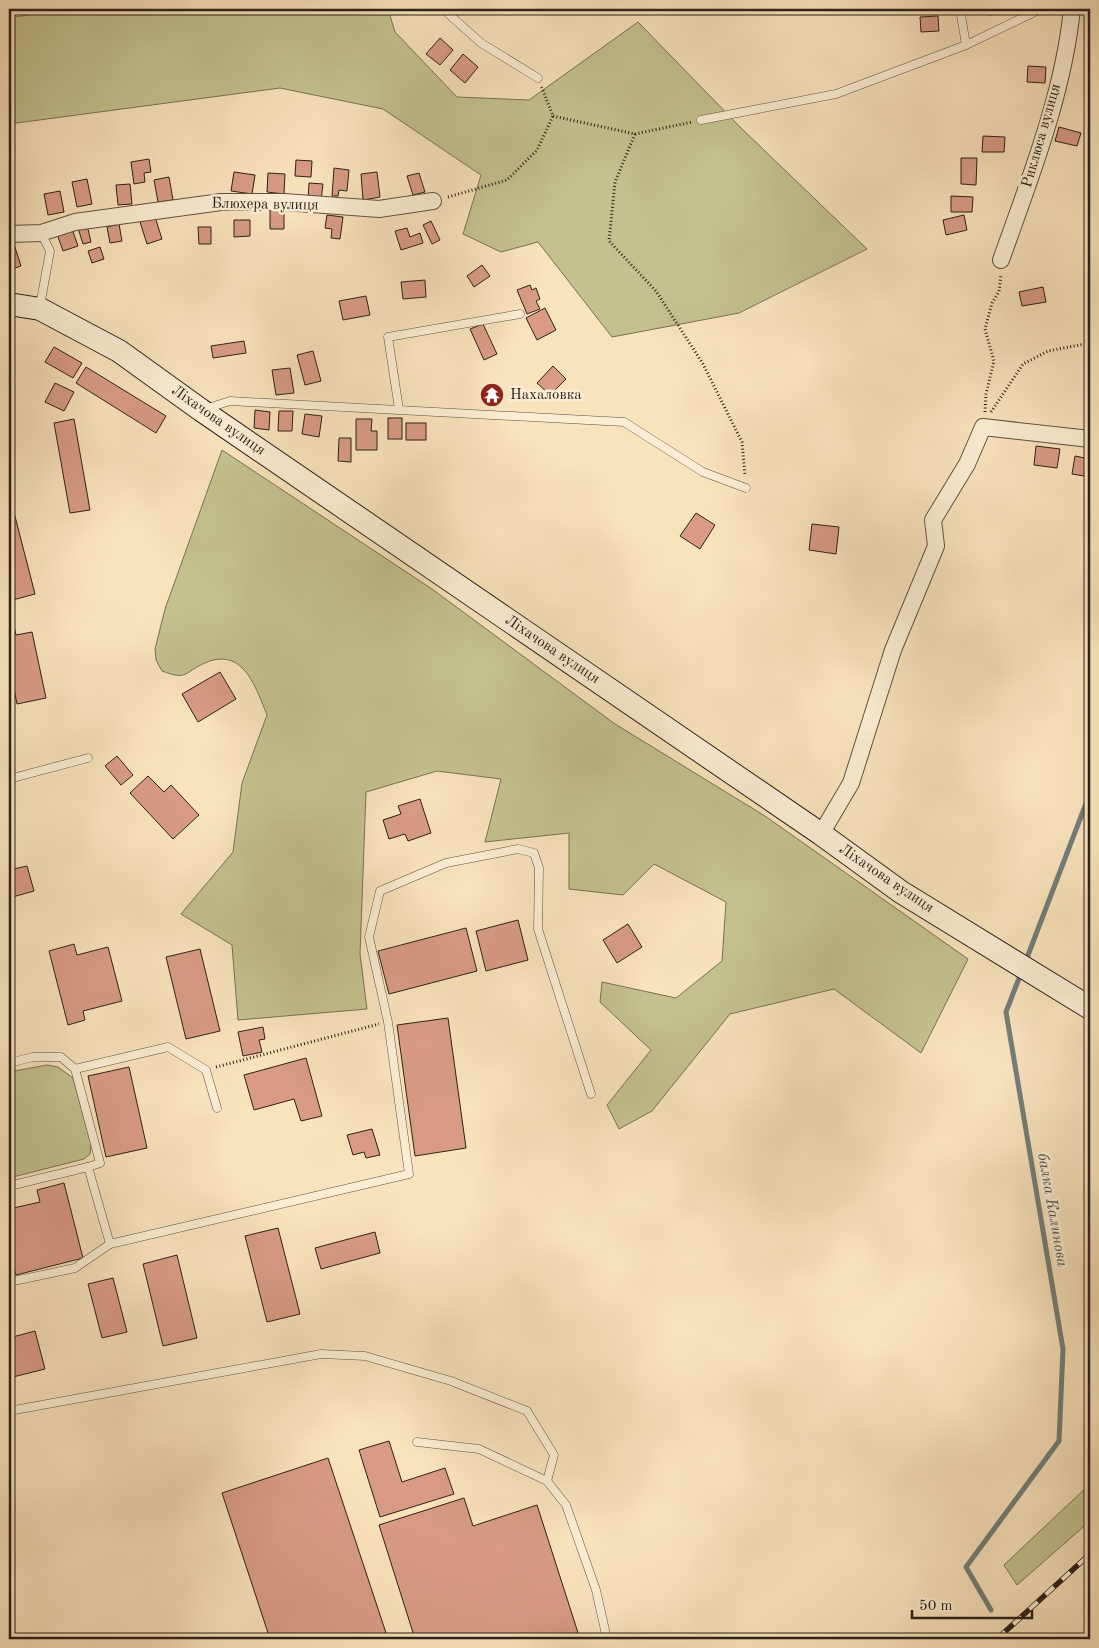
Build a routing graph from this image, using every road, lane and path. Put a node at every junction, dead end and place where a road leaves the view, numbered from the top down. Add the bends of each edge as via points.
1 (443, 9) edge
2 (960, 9) edge
3 (1041, 9) edge
4 (1072, 9) edge
5 (966, 44) junction
6 (538, 78) joint
7 (553, 116) junction
8 (701, 120) joint
9 (635, 134) junction
10 (433, 201) joint
11 (41, 233) junction
12 (9, 234) edge
13 (1001, 260) joint
14 (9, 304) edge
15 (40, 309) junction
16 (520, 314) dead end
17 (1090, 343) edge
18 (399, 409) junction
19 (201, 410) junction
20 (983, 427) junction
21 (1090, 439) edge
22 (746, 488) joint
23 (88, 758) dead end
24 (9, 779) edge
25 (821, 834) junction
26 (1090, 1008) edge
27 (388, 1022) junction
28 (9, 1063) edge
29 (75, 1069) junction
30 (206, 1070) junction
31 (591, 1094) dead end
32 (217, 1108) dead end
33 (88, 1167) junction
34 (9, 1186) edge
35 (110, 1244) junction
36 (9, 1282) edge
37 (9, 1410) edge
38 (417, 1442) dead end
39 (548, 1481) junction
40 (607, 1639) edge

1 - 6 lane via 481,43
2 - 5 lane
3 - 5 lane
4 - 13 street, Риклюса вулиця via 1044,139
5 - 8 lane via 836,94
6 - 7 path
7 - 9 path
7 - 10 path via 537,150 507,180
8 - 9 path
9 - 22 path via 614,182 609,241 656,291 703,364 742,442
10 - 11 street, Блюхера вулиця via 379,209 284,202 221,202 75,222
11 - 12 street, Блюхера вулиця
11 - 15 lane via 50,251
13 - 20 path via 999,292 992,303 985,329 994,361
14 - 15 street, Ліхачова вулиця
15 - 19 street, Ліхачова вулиця via 119,351
16 - 18 lane via 388,337
17 - 20 path via 1048,351 1023,364
18 - 19 lane via 230,401
18 - 22 lane via 624,422 703,472
19 - 25 street, Ліхачова вулиця
20 - 21 street
20 - 25 street via 966,464 933,520 936,546 893,650 851,783
23 - 24 lane
25 - 26 street, Ліхачова вулиця via 901,892
27 - 30 path
27 - 31 lane via 369,937 380,891 446,863 518,849 534,853 539,868 538,929
27 - 35 lane via 409,1174
28 - 29 lane via 33,1057 61,1057
29 - 30 lane via 168,1047
29 - 33 lane via 100,1163
30 - 32 lane
33 - 34 lane
33 - 35 lane
35 - 36 lane via 75,1268
37 - 39 lane via 321,1354 365,1356 451,1381 527,1411 554,1455
38 - 39 lane via 479,1449
39 - 40 lane via 566,1505 596,1590

